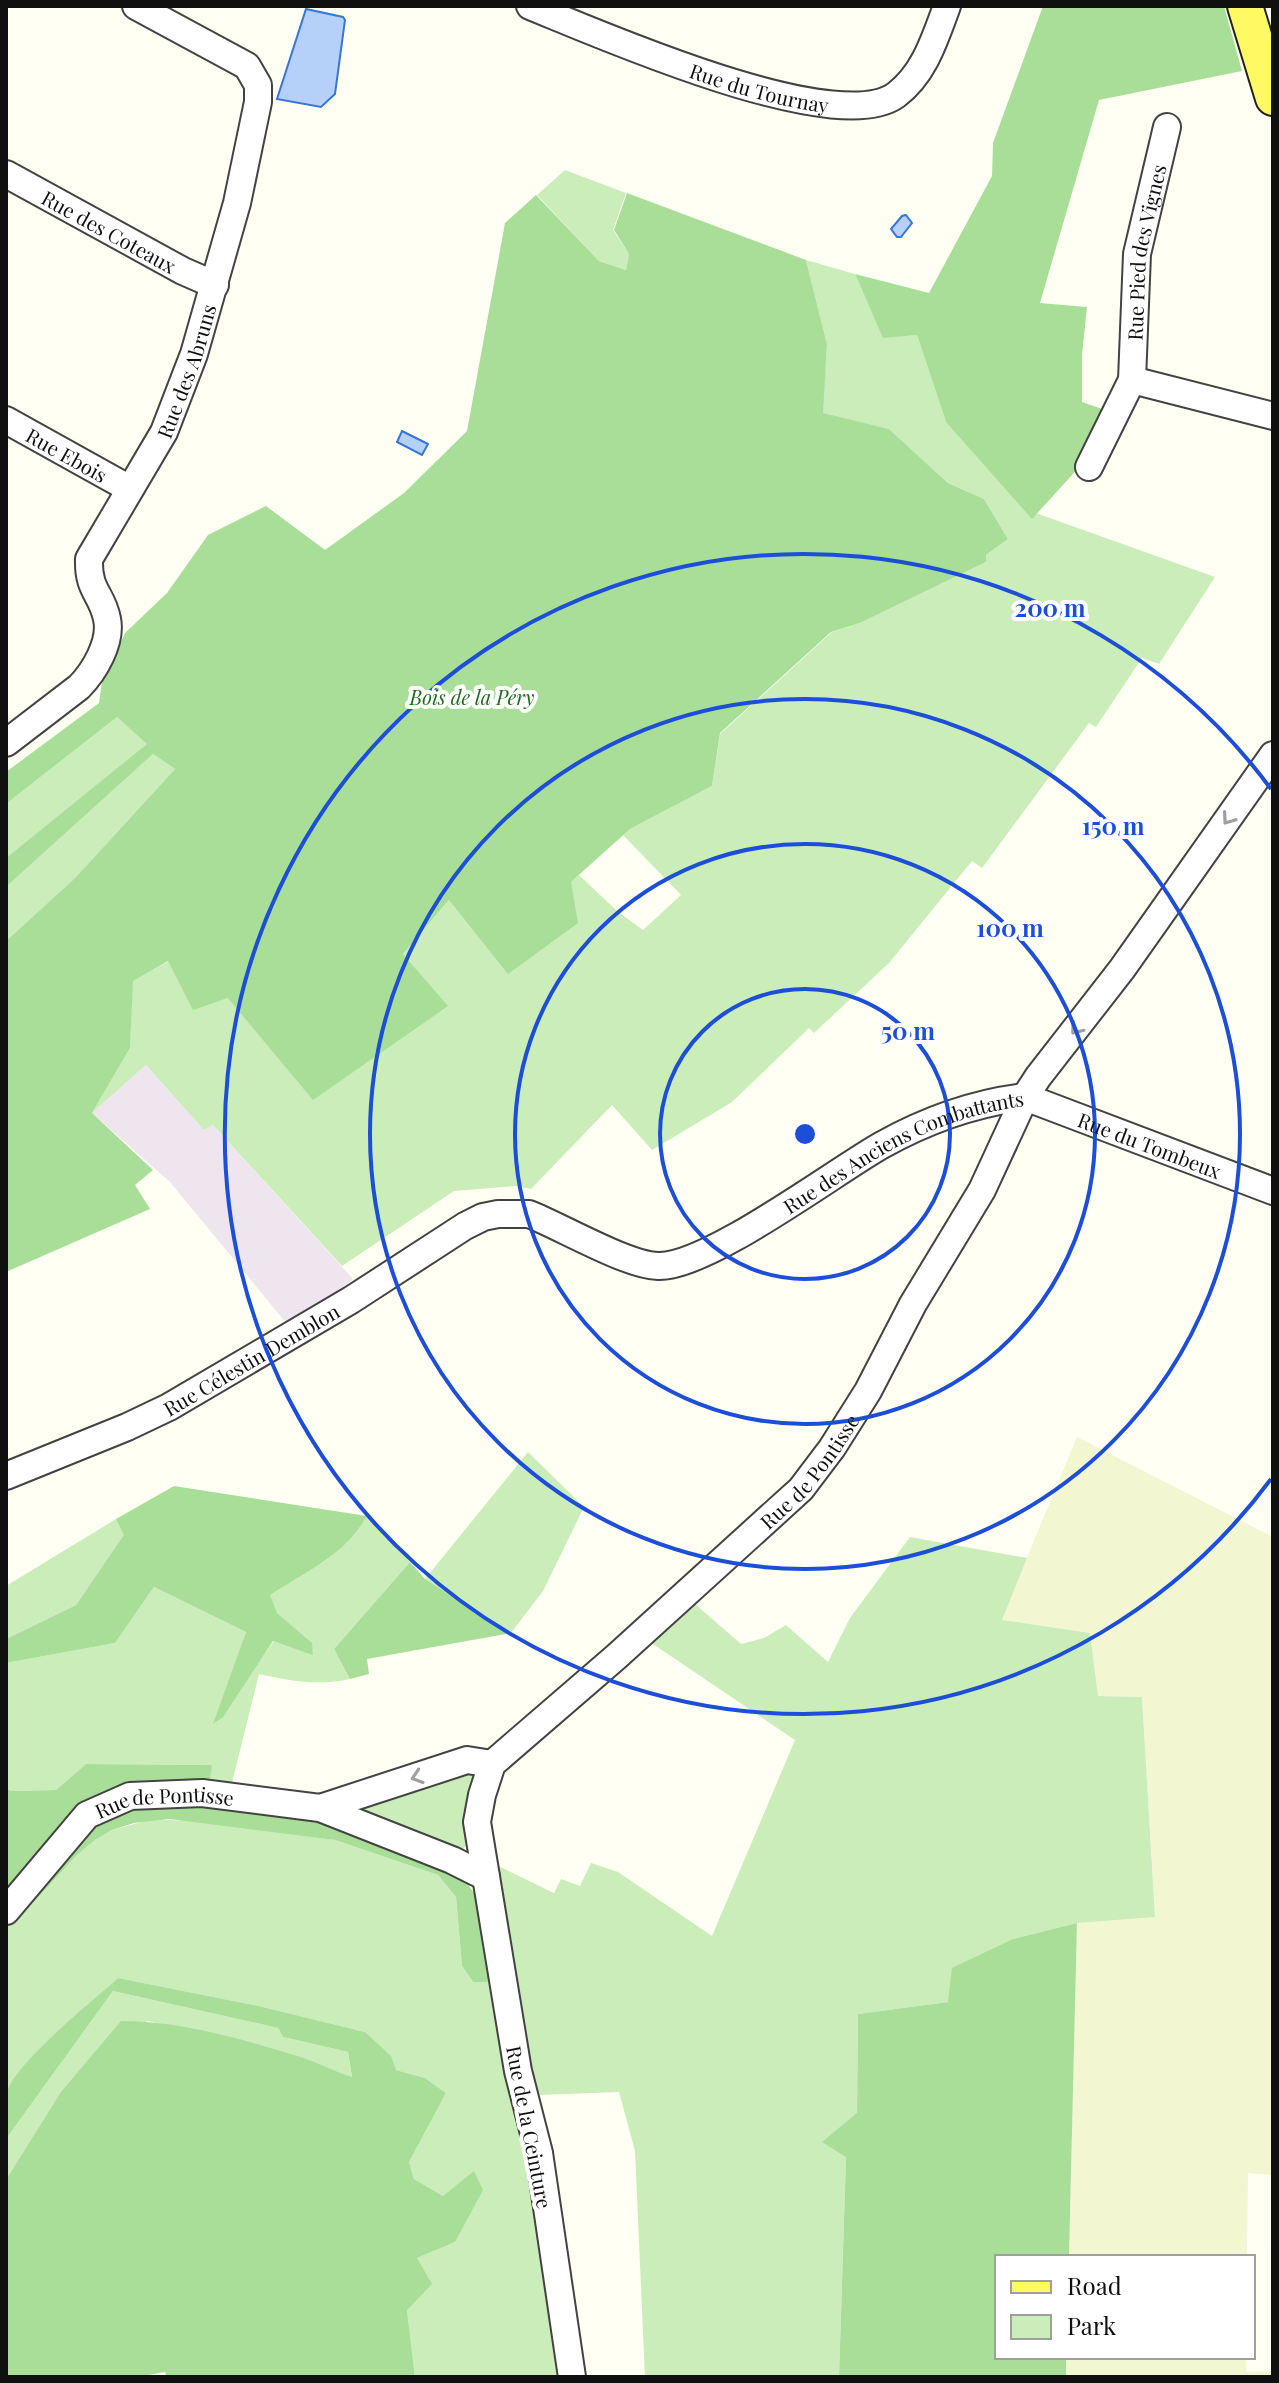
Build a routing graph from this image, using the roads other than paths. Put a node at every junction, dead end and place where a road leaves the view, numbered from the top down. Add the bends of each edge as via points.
1 (136, 6) edge
2 (530, 6) edge
3 (947, 6) edge
4 (1245, 6) edge
5 (1273, 98) edge
6 (1167, 127) dead end
7 (6, 174) edge
8 (215, 285) junction
9 (1132, 380) junction
10 (1273, 416) edge
11 (6, 420) edge
12 (1089, 467) dead end
13 (130, 489) junction
14 (6, 743) edge
15 (1273, 755) edge
16 (1025, 1097) junction
17 (1273, 1191) edge
18 (483, 1217) joint
19 (6, 1476) edge
20 (492, 1764) junction
21 (320, 1808) junction
22 (486, 1877) junction
23 (6, 1911) edge
24 (572, 2377) edge

1 - 8 street, Rue des Abruns via 247,66 258,85 237,203
2 - 3 street, Rue du Tournay via 740,85 803,99 875,105 913,79 928,57
4 - 5 main road
6 - 9 street, Rue Pied des Vignes via 1137,254
7 - 8 street, Rue des Coteaux
8 - 13 street, Rue des Abruns via 164,432
9 - 10 street
9 - 12 street, Rue Pied des Vignes
11 - 13 street, Rue Ebois
13 - 14 street, Rue des Abruns via 89,559 90,583 107,619 100,655 79,687
15 -> 16 street, Rue des Anciens Combattants
16 - 17 street, Rue du Tombeux
16 - 18 street, Rue des Anciens Combattants via 964,1109 905,1134 738,1234 667,1266 635,1262 529,1214
16 - 20 street, Rue de Pontisse via 982,1190 868,1391 801,1489
18 - 19 street, Rue Célestin Demblon via 169,1407
20 -> 21 street, Rue de Pontisse via 467,1760
20 - 22 street via 477,1822
21 - 22 street, Rue de Pontisse
21 - 23 street, Rue de Pontisse via 202,1793 130,1796 87,1815
22 - 24 street, Rue de la Ceinture via 518,2071 539,2153

